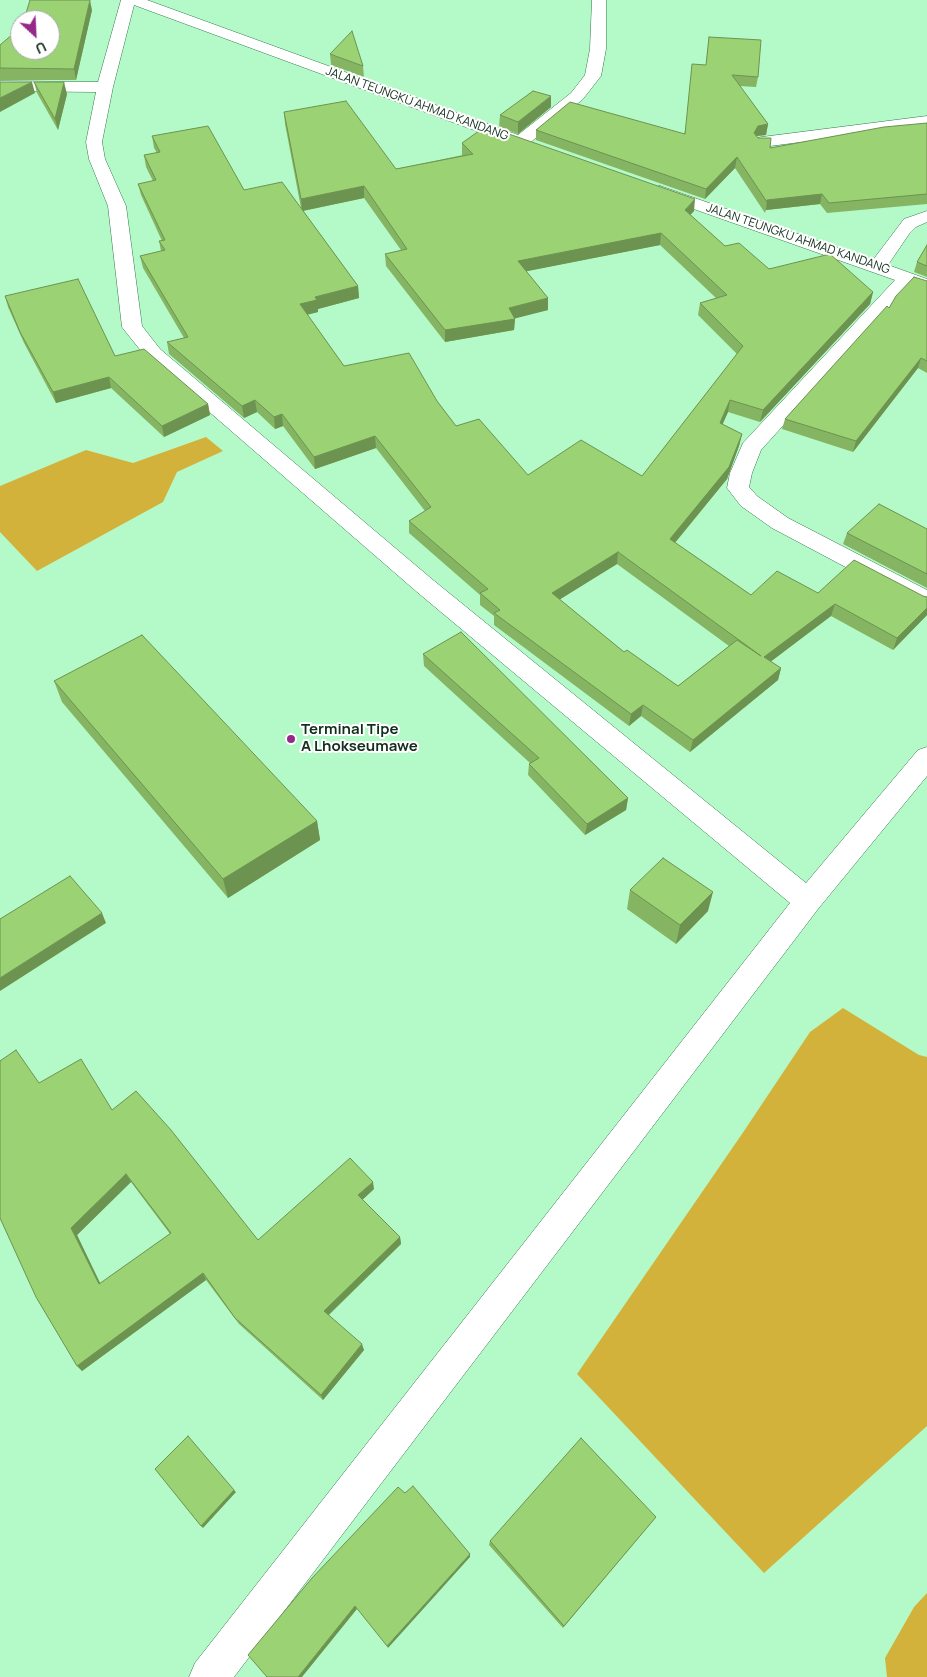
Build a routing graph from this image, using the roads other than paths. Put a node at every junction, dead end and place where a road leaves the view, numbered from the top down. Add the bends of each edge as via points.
1 (128, 0) edge
2 (134, 0) edge
3 (599, 0) edge
4 (0, 86) edge
5 (105, 87) junction
6 (927, 121) edge
7 (520, 142) junction
8 (762, 142) edge
9 (539, 148) edge
10 (642, 184) edge
11 (927, 216) edge
12 (878, 267) junction
13 (917, 281) edge
14 (927, 600) edge
15 (927, 758) edge
16 (808, 901) junction
17 (209, 1677) edge

1 - 5 street
2 - 7 street, JALAN TEUNGKU AHMAD KANDANG
3 - 7 street via 598,49 593,76 577,96
4 - 5 street
5 - 16 street via 94,142 97,159 116,206 132,328 153,353 425,586
6 - 8 street
7 - 9 street, JALAN TEUNGKU AHMAD KANDANG
10 - 12 street, JALAN TEUNGKU AHMAD KANDANG
11 - 12 street via 910,223 903,230
12 - 13 street, JALAN TEUNGKU AHMAD KANDANG
13 - 14 street via 752,448 738,488 749,501 780,523
15 - 16 street
16 - 17 street

